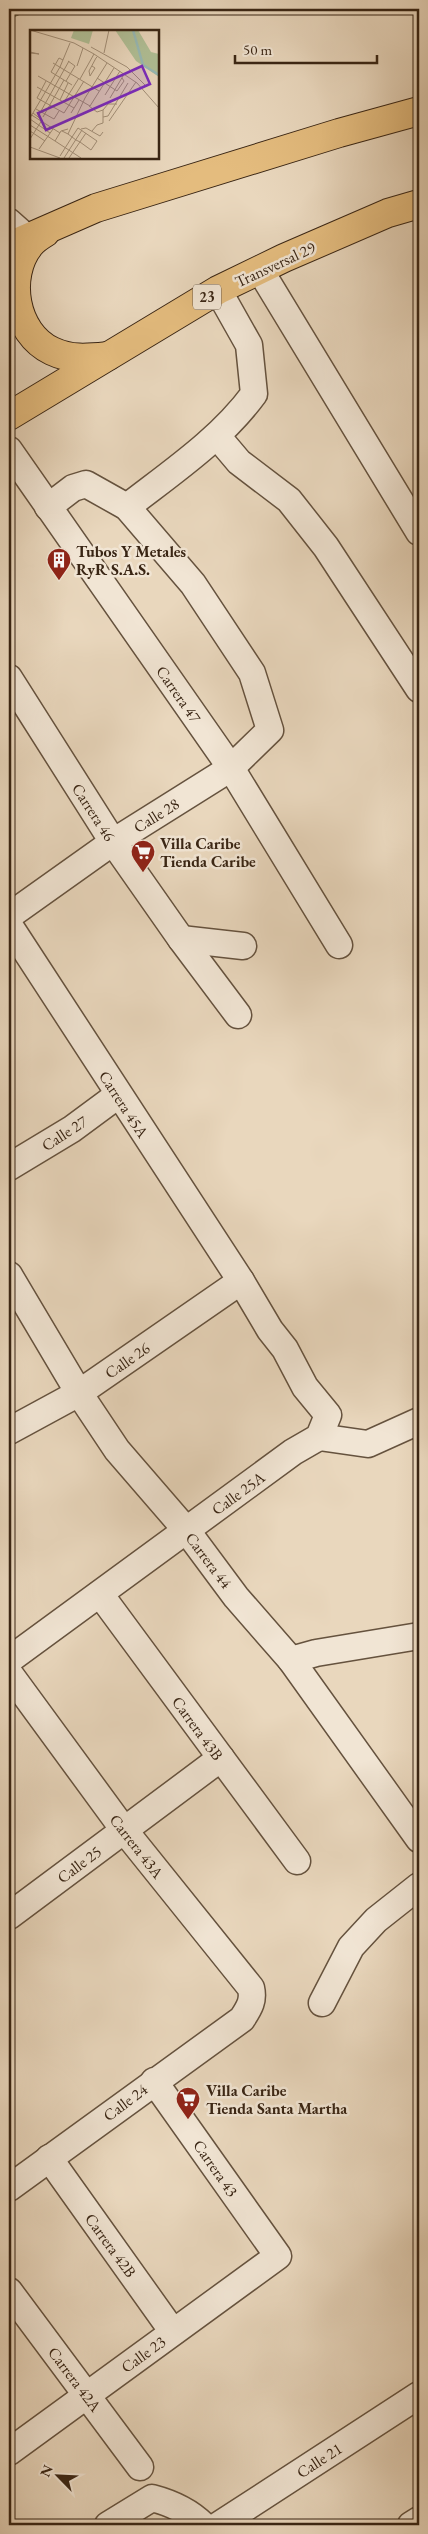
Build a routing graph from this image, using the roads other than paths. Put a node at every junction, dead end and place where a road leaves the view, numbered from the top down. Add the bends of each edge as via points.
1 (419, 111) edge
2 (419, 204) edge
3 (54, 225) junction
4 (15, 235) edge
5 (260, 270) junction
6 (218, 290) junction
7 (110, 356) junction
8 (9, 416) edge
9 (217, 436) junction
10 (9, 450) edge
11 (48, 507) junction
12 (127, 507) junction
13 (419, 532) edge
14 (9, 678) edge
15 (419, 689) edge
16 (231, 768) junction
17 (113, 842) junction
18 (9, 916) edge
19 (9, 925) edge
20 (181, 939) junction
21 (339, 945) dead end
22 (243, 946) dead end
23 (238, 1015) dead end
24 (118, 1095) junction
25 (9, 1167) edge
26 (9, 1275) edge
27 (241, 1281) junction
28 (79, 1393) junction
29 (419, 1421) edge
30 (9, 1431) edge
31 (319, 1437) junction
32 (187, 1531) junction
33 (100, 1594) junction
34 (419, 1636) edge
35 (9, 1660) edge
36 (291, 1660) junction
37 (9, 1673) edge
38 (221, 1758) junction
39 (124, 1830) junction
40 (419, 1839) edge
41 (297, 1861) dead end
42 (419, 1886) edge
43 (13, 1903) edge
44 (322, 2002) dead end
45 (242, 2019) joint
46 (154, 2081) junction
47 (49, 2158) junction
48 (9, 2188) edge
49 (278, 2256) joint
50 (9, 2291) edge
51 (173, 2332) junction
52 (87, 2395) junction
53 (419, 2395) edge
54 (9, 2452) edge
55 (140, 2467) dead end
56 (419, 2520) edge
57 (108, 2525) edge
58 (203, 2525) edge
59 (219, 2525) edge
60 (410, 2525) edge

1 - 3 highway via 339,132 115,202
2 - 5 highway, Transversal 29 / 23 via 388,213
3 - 4 highway
3 - 7 highway via 30,245 17,272 16,302 25,324 50,351 79,360
5 - 6 highway, Transversal 29 / 23
5 - 13 street
6 - 7 highway, Transversal 29 / 23
6 - 9 street via 249,345 254,394 237,418
7 - 8 highway, Transversal 29 / 23
9 - 12 street
9 - 15 street via 239,462 289,500 326,547
10 - 11 street, Carrera 47
11 - 12 street via 73,488 86,484
11 - 16 street, Carrera 47
12 - 16 street, Calle 28 via 193,584 252,673 270,730
14 - 17 street, Carrera 46
16 - 17 street, Calle 28
16 - 21 street, Carrera 47
17 - 18 street, Calle 28
17 - 20 street, Carrera 46
19 - 24 street, Carrera 45A
20 - 22 street
20 - 23 street, Carrera 46
24 - 25 street, Calle 27 via 72,1129
24 - 27 street, Carrera 45A
26 - 28 street, Carrera 44
27 - 28 street, Calle 26
27 - 31 street via 285,1349 305,1387 328,1416
28 - 30 street, Calle 26
28 - 32 street, Carrera 44 via 118,1450
29 - 31 street via 368,1444
31 - 32 street, Calle 25A via 293,1452
32 - 33 street, Calle 25A
32 - 36 street, Carrera 44 via 236,1597
33 - 35 street, Calle 25A
33 - 38 street, Carrera 43B
34 - 36 street
36 - 40 street, Carrera 44
37 - 39 street, Carrera 43A
38 - 39 street, Calle 25
38 - 41 street, Carrera 43B
39 - 43 street, Calle 25
39 - 45 street, Carrera 43A via 251,1988 253,1997
42 - 44 street via 376,1920 351,1947
45 - 46 street, Calle 24
46 - 47 street, Calle 24
46 - 49 street, Carrera 43
47 - 48 street, Calle 24
47 - 51 street, Carrera 42B
49 - 51 street, Calle 23
50 - 52 street, Carrera 42A
51 - 52 street, Calle 23
52 - 54 street, Calle 23
52 - 55 street, Carrera 42A
53 - 59 street, Calle 21
56 - 60 street
57 - 58 street via 152,2498 192,2514

